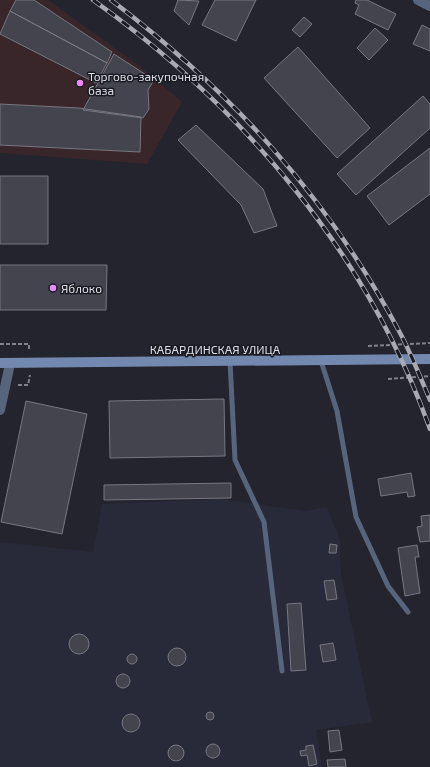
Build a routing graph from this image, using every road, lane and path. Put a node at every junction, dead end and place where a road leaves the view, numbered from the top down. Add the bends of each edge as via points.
1 (418, 0) edge
2 (430, 6) edge
3 (430, 343) edge
4 (0, 344) edge
5 (368, 346) dead end
6 (29, 351) dead end
7 (430, 359) edge
8 (230, 361) junction
9 (321, 361) junction
10 (5, 364) edge
11 (30, 375) dead end
12 (430, 376) edge
13 (388, 379) dead end
14 (18, 384) dead end
15 (0, 410) edge
16 (408, 612) dead end
17 (282, 672) dead end

1 - 2 street
3 - 5 path
4 - 6 path via 29,344
7 - 9 main road, КАБАРДИНСКАЯ УЛИЦА
8 - 9 main road, КАБАРДИНСКАЯ УЛИЦА
8 - 10 main road, КАБАРДИНСКАЯ УЛИЦА
8 - 17 lane via 235,460 264,522
9 - 16 lane via 337,411 356,517 388,586
10 - 15 street
11 - 14 path via 28,385
12 - 13 path

